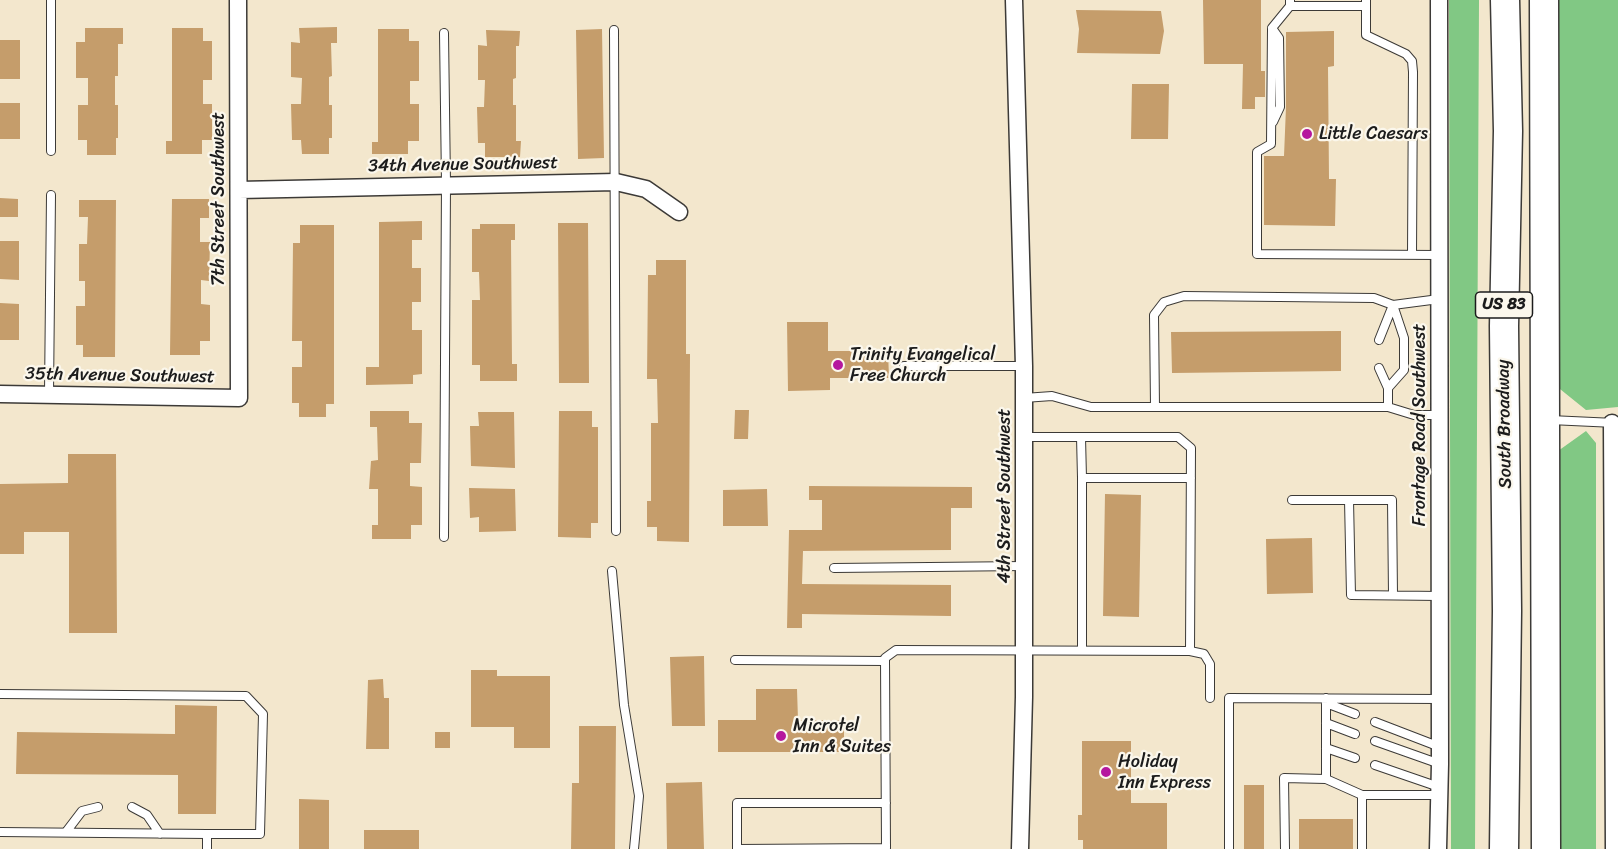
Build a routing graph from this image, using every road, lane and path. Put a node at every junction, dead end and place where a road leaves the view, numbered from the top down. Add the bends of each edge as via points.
1 (51, 0) edge
2 (238, 0) edge
3 (1014, 0) edge
4 (1439, 0) edge
5 (1505, 0) edge
6 (1522, 0) edge
7 (1544, 0) edge
8 (1290, 3) edge
9 (1366, 3) edge
10 (614, 30) dead end
11 (444, 33) dead end
12 (1508, 131) junction
13 (51, 151) dead end
14 (616, 182) junction
15 (446, 184) junction
16 (239, 190) junction
17 (51, 195) dead end
18 (679, 212) dead end
19 (1544, 248) junction
20 (1412, 255) junction
21 (1439, 255) junction
22 (1439, 299) junction
23 (1393, 304) junction
24 (1379, 340) dead end
25 (904, 366) dead end
26 (1024, 366) junction
27 (1379, 368) dead end
28 (1388, 388) junction
29 (0, 394) edge
30 (49, 394) junction
31 (239, 398) joint
32 (1024, 398) junction
33 (1155, 407) junction
34 (1388, 407) junction
35 (1440, 415) junction
36 (1545, 420) junction
37 (1615, 423) edge
38 (1024, 437) junction
39 (1081, 437) junction
40 (1082, 478) junction
41 (1191, 478) junction
42 (1292, 500) dead end
43 (1349, 500) junction
44 (616, 531) dead end
45 (444, 537) dead end
46 (1025, 566) junction
47 (834, 568) dead end
48 (612, 571) dead end
49 (1394, 595) junction
50 (1440, 596) junction
51 (1024, 650) junction
52 (1082, 650) junction
53 (1190, 651) junction
54 (735, 660) dead end
55 (885, 661) junction
56 (1, 694) edge
57 (1210, 698) dead end
58 (1440, 699) junction
59 (1326, 701) junction
60 (1355, 714) dead end
61 (1616, 717) edge
62 (1375, 722) dead end
63 (1326, 723) junction
64 (1355, 734) dead end
65 (1375, 741) dead end
66 (1326, 748) junction
67 (1440, 756) junction
68 (1355, 758) dead end
69 (1375, 765) dead end
70 (1326, 779) junction
71 (1439, 791) junction
72 (1362, 795) junction
73 (886, 803) junction
74 (98, 807) dead end
75 (132, 807) dead end
76 (0, 831) edge
77 (66, 832) junction
78 (160, 834) junction
79 (207, 834) junction
80 (737, 848) edge
81 (207, 849) edge
82 (634, 849) edge
83 (1020, 849) edge
84 (1229, 849) edge
85 (1285, 849) edge
86 (1362, 849) edge
87 (1438, 849) edge
88 (1504, 849) edge
89 (1546, 849) edge
90 (1614, 849) edge

1 - 13 lane
2 - 16 street, 7th Street Southwest
3 - 26 street, 4th Street Southwest
4 - 21 street, Frontage Road Southwest
5 - 12 highway, South Broadway / US 83
6 - 19 highway via 1522,123
7 - 19 highway, US 83
8 - 9 lane
8 - 20 lane via 1272,28 1271,144 1257,152 1257,254
9 - 20 lane via 1365,35 1406,54 1412,61
10 - 14 lane
11 - 15 lane
12 - 36 highway via 1522,235 1519,400 1524,417
12 - 88 highway, South Broadway / US 83
14 - 15 street, 34th Avenue Southwest
14 - 18 street, 34th Avenue Southwest via 646,189
14 - 44 lane
15 - 16 street, 34th Avenue Southwest
15 - 45 lane
16 - 31 street, 7th Street Southwest
17 - 30 lane
19 - 36 highway, US 83
20 - 21 lane
21 - 22 street, Frontage Road Southwest
22 - 23 lane
22 - 35 street, Frontage Road Southwest
23 - 24 lane
23 - 28 lane via 1404,338 1404,370
23 - 33 lane via 1362,297 1184,296 1164,302 1154,315
25 - 26 lane
26 - 32 street, 4th Street Southwest
27 - 28 lane
28 - 34 lane
29 - 30 street, 35th Avenue Southwest
30 - 31 street, 35th Avenue Southwest
32 - 33 lane via 1052,396 1091,407
32 - 38 street, 4th Street Southwest
33 - 34 lane
34 - 35 lane via 1414,416
35 - 50 street, Frontage Road Southwest
36 - 37 lane
36 - 89 highway, US 83
37 - 61 street
38 - 39 lane
38 - 46 street, 4th Street Southwest
39 - 40 lane
39 - 41 lane via 1178,437 1191,448
40 - 41 lane
40 - 52 lane
41 - 53 lane
42 - 43 lane
43 - 49 lane via 1351,595
43 - 49 lane via 1392,500
46 - 47 lane
46 - 51 street, 4th Street Southwest
48 - 82 lane via 624,705 639,796
49 - 50 lane
50 - 58 street, Frontage Road Southwest
51 - 52 lane
51 - 55 lane via 896,650
51 - 83 street, 4th Street Southwest
52 - 53 lane
53 - 57 lane via 1204,654 1210,664
54 - 55 lane
55 - 73 lane
56 - 79 lane via 246,696 263,714 260,834
58 - 59 lane
58 - 67 street, Frontage Road Southwest
59 - 60 lane
59 - 63 lane
59 - 84 lane via 1229,698
61 - 90 street
62 - 67 lane
63 - 64 lane
63 - 66 lane
65 - 67 lane
66 - 68 lane
66 - 70 lane
67 - 71 street, Frontage Road Southwest
69 - 71 lane
70 - 72 lane
70 - 85 lane via 1284,778
71 - 72 lane
71 - 87 street, Frontage Road Southwest
72 - 86 lane
73 - 80 lane via 886,848
73 - 80 lane via 737,803
74 - 77 lane via 82,811
75 - 78 lane via 147,815
76 - 77 lane
77 - 78 lane
78 - 79 lane
79 - 81 lane

